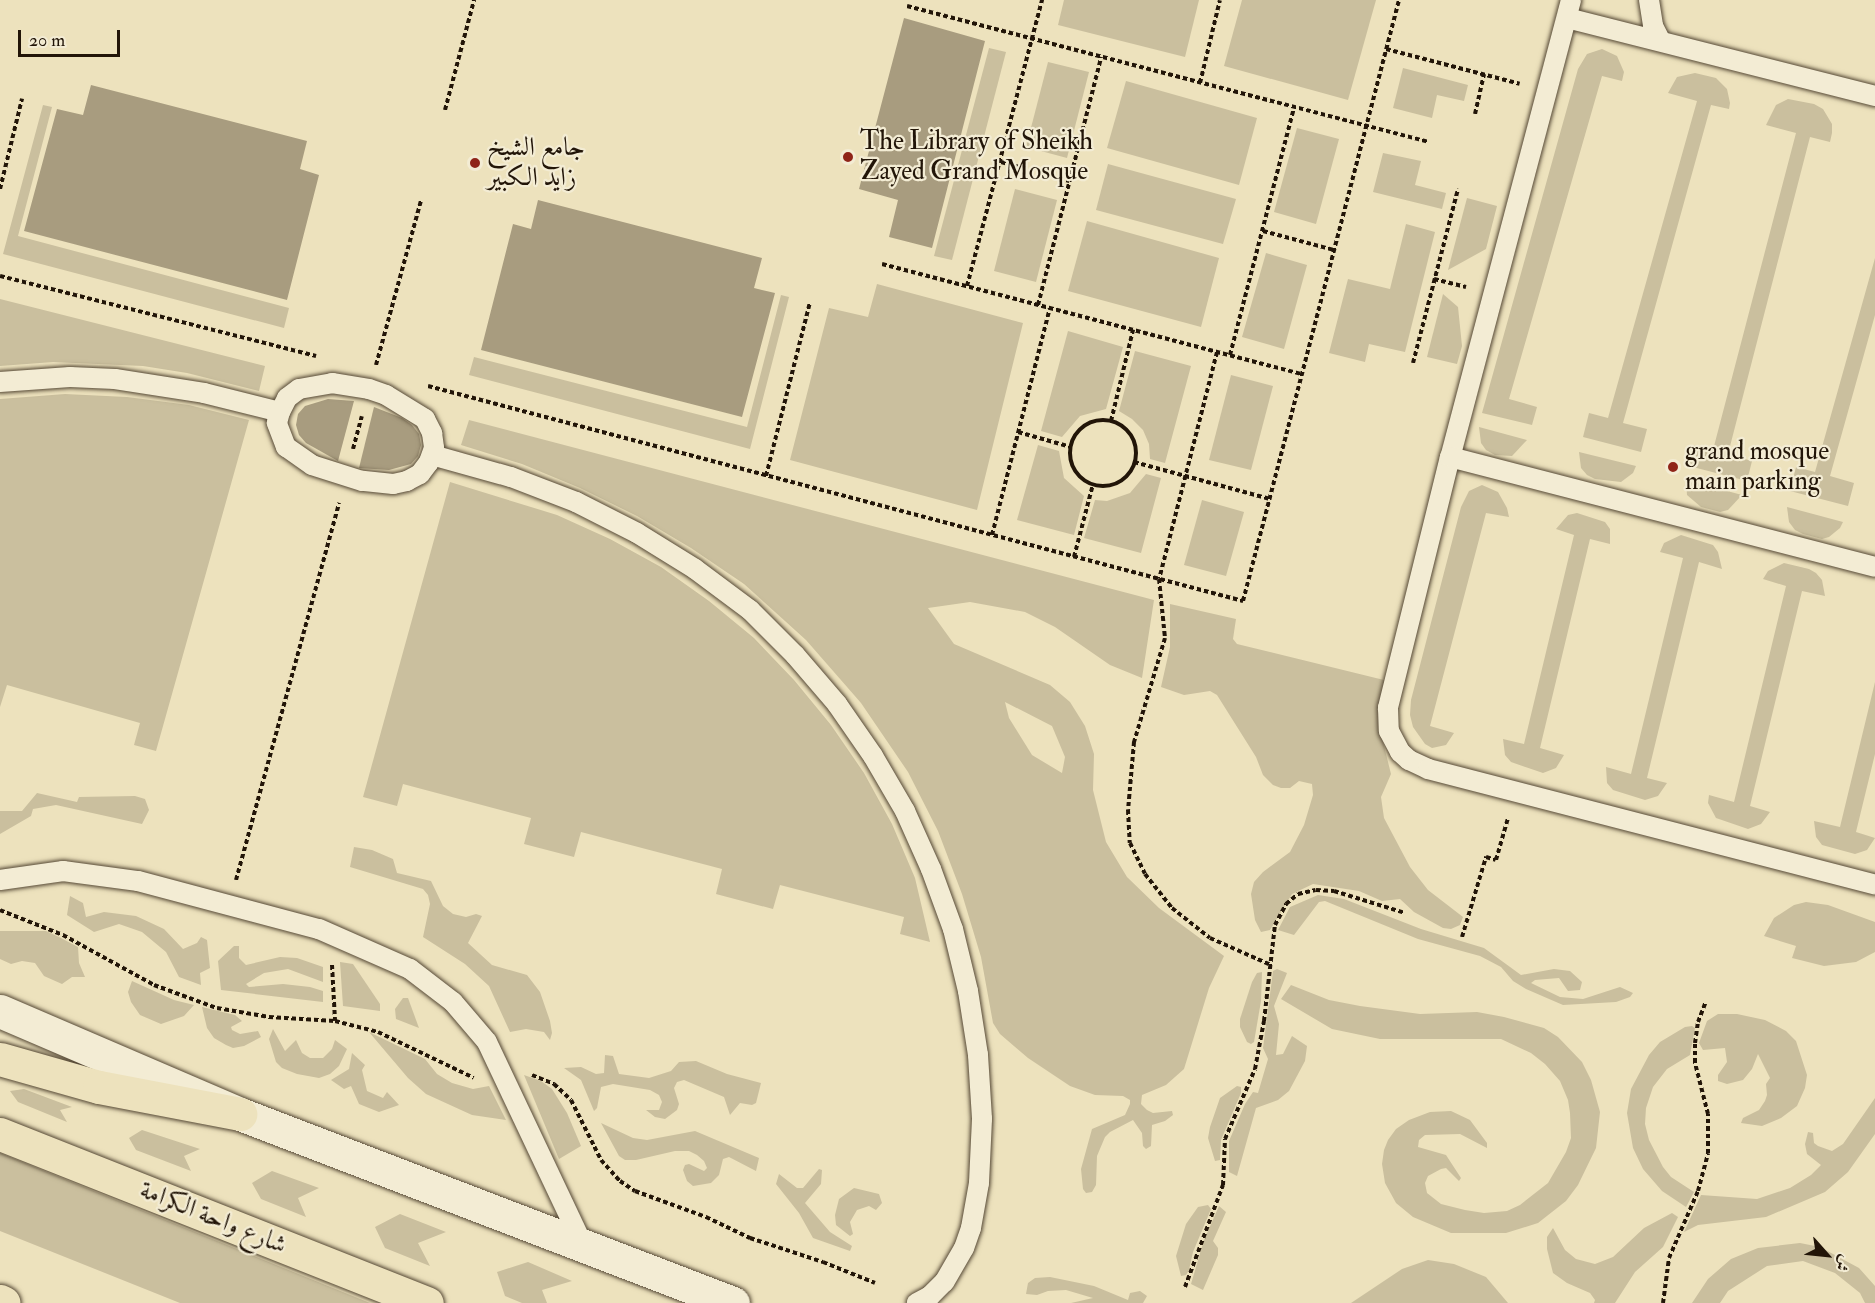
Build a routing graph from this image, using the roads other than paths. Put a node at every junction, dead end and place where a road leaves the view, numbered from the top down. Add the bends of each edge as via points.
1 (1649, 0) edge
2 (1569, 9) edge
3 (1660, 40) junction
4 (1875, 96) edge
5 (0, 382) edge
6 (280, 412) junction
7 (432, 454) junction
8 (1450, 457) junction
9 (1875, 567) edge
10 (0, 880) edge
11 (1875, 885) edge
12 (0, 1011) edge
13 (0, 1059) edge
14 (240, 1114) junction
15 (0, 1134) edge
16 (584, 1247) junction
17 (427, 1303) edge
18 (733, 1303) edge
19 (918, 1303) edge

1 - 3 lane via 1653,26
2 - 3 lane
2 - 8 lane
3 - 4 lane
5 - 6 lane via 70,377 115,379 204,393
6 - 7 lane via 287,398 312,385 332,383 369,389 400,402 425,419 432,432
6 - 7 lane via 279,430 286,447 312,465 346,478 377,483 407,481 420,474
7 - 19 lane via 512,477 576,502 695,569 750,610 795,655 837,704 879,765 931,869 952,929 978,1055 982,1119 979,1183 971,1228 944,1282
8 - 9 lane
8 - 11 lane via 1387,720 1400,752 1418,765
10 - 16 lane via 37,873 90,873 138,881 330,933 410,969 435,985 473,1023 505,1076
12 - 14 street
13 - 14 highway via 99,1087
14 - 16 street
15 - 17 highway, شارع واحة الكرامة
16 - 18 street

